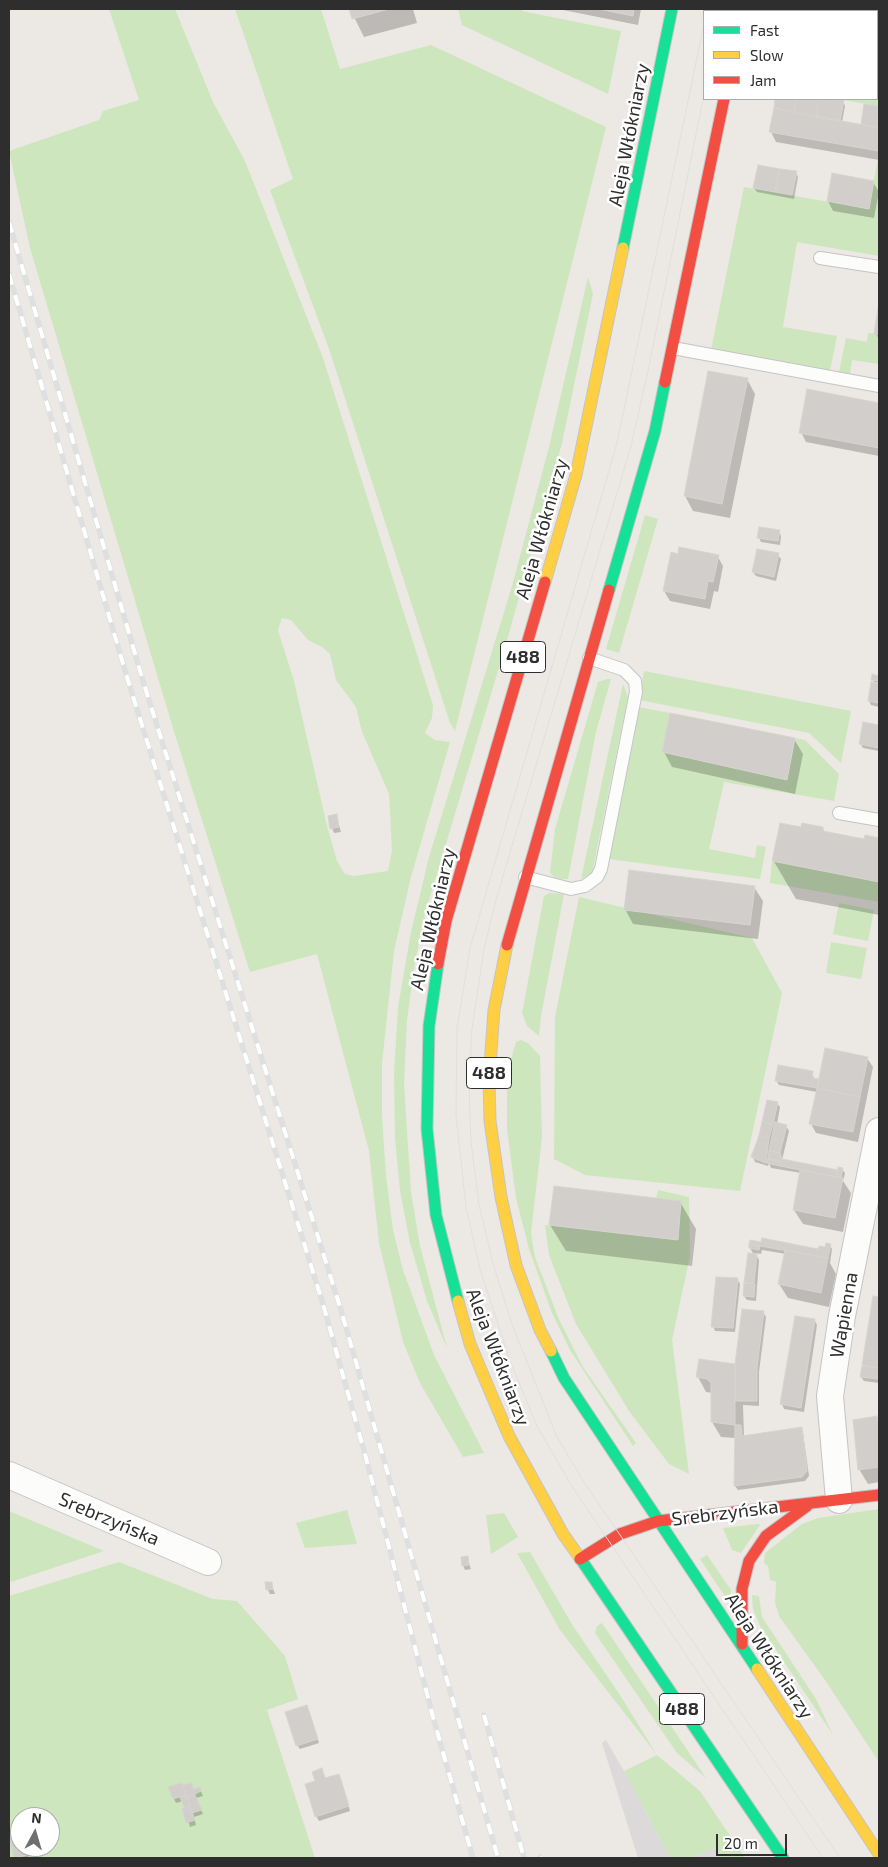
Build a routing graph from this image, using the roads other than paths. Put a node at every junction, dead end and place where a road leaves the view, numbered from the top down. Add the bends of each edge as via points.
1 (672, 9) edge
2 (724, 100) edge
3 (820, 258) dead end
4 (879, 267) edge
5 (673, 348) junction
6 (879, 386) edge
7 (590, 658) junction
8 (839, 813) dead end
9 (879, 820) edge
10 (525, 877) junction
11 (879, 1131) edge
12 (9, 1475) edge
13 (879, 1495) edge
14 (839, 1500) junction
15 (812, 1503) junction
16 (658, 1521) junction
17 (580, 1559) junction
18 (208, 1562) dead end
19 (742, 1644) junction
20 (879, 1854) edge
21 (784, 1858) edge

1 - 17 main road, Aleja Włókniarzy / 488 via 576,476 446,921 433,990 427,1059 430,1170 443,1248 458,1307 487,1388 509,1436 540,1496
2 - 5 main road, Aleja Włókniarzy / 488
3 - 4 lane
5 - 6 lane
5 - 7 main road, Aleja Włókniarzy / 488 via 644,474
7 - 10 main road, Aleja Włókniarzy / 488
7 - 10 lane via 624,670 634,681 636,692 601,869 597,877 585,886 571,889
8 - 9 lane
10 - 16 main road, Aleja Włókniarzy / 488 via 500,978 491,1040 490,1121 501,1197 516,1265 548,1346 577,1400
11 - 14 street, Wapienna via 842,1316 830,1396
12 - 18 street, Srebrzyńska
13 - 14 main road, Srebrzyńska
14 - 15 main road, Srebrzyńska
15 - 16 main road, Srebrzyńska
15 - 19 main road via 777,1526 758,1545 749,1561 743,1578
16 - 17 main road, Srebrzyńska via 620,1534
16 - 19 main road, Aleja Włókniarzy / 488
17 - 21 main road, Aleja Włókniarzy / 488
19 - 20 main road, Aleja Włókniarzy / 488

